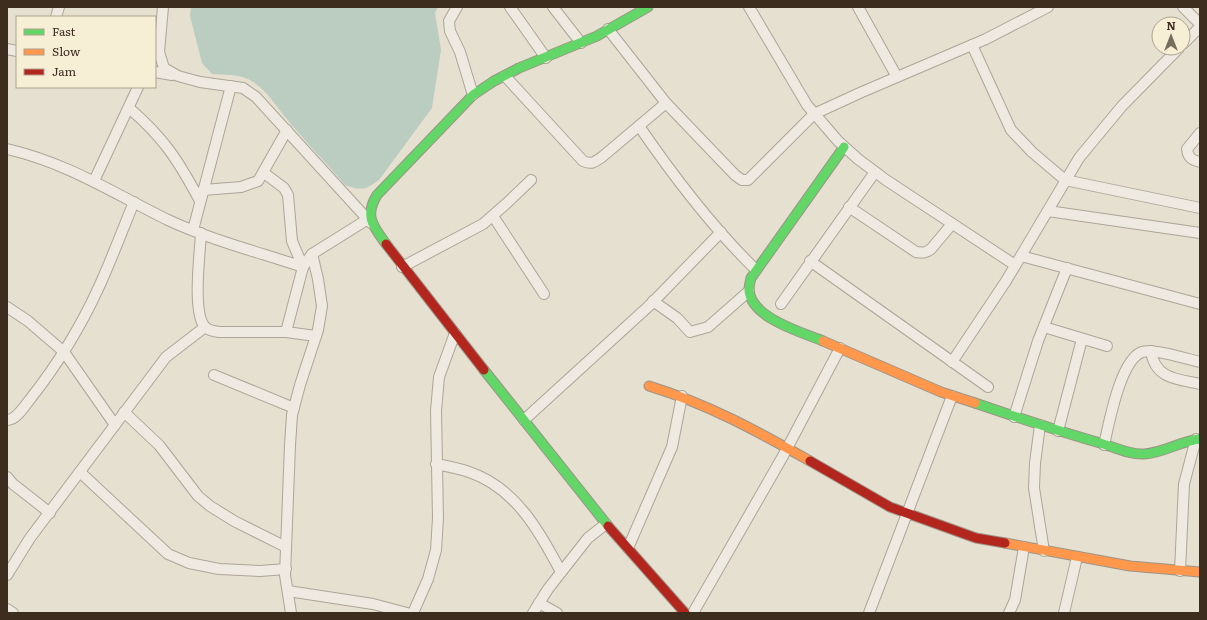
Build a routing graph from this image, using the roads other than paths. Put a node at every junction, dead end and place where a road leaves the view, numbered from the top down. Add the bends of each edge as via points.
1 (163, 7) edge
2 (457, 7) edge
3 (510, 7) edge
4 (553, 7) edge
5 (648, 7) edge
6 (749, 7) edge
7 (858, 7) edge
8 (1048, 7) edge
9 (1183, 7) edge
10 (1200, 25) edge
11 (608, 29) junction
12 (1191, 35) edge
13 (581, 43) junction
14 (972, 45) junction
15 (1171, 56) edge
16 (546, 58) junction
17 (156, 72) edge
18 (178, 76) junction
19 (504, 76) junction
20 (897, 77) junction
21 (231, 86) junction
22 (138, 88) edge
23 (473, 95) junction
24 (666, 103) junction
25 (129, 108) junction
26 (814, 114) junction
27 (639, 126) junction
28 (287, 130) junction
29 (1200, 133) edge
30 (844, 147) junction
31 (7, 149) edge
32 (1200, 162) edge
33 (875, 172) junction
34 (264, 173) junction
35 (531, 180) dead end
36 (1065, 180) junction
37 (94, 181) junction
38 (204, 190) junction
39 (200, 201) junction
40 (134, 202) junction
41 (849, 207) junction
42 (1200, 208) edge
43 (1048, 211) junction
44 (493, 216) junction
45 (370, 221) junction
46 (952, 224) junction
47 (197, 231) junction
48 (721, 232) junction
49 (1200, 234) edge
50 (312, 254) junction
51 (1021, 256) junction
52 (810, 261) junction
53 (1015, 265) junction
54 (303, 267) junction
55 (402, 267) junction
56 (1067, 268) junction
57 (756, 270) junction
58 (749, 291) junction
59 (544, 294) dead end
60 (653, 301) junction
61 (781, 304) dead end
62 (1200, 304) edge
63 (7, 308) edge
64 (205, 327) junction
65 (1044, 327) junction
66 (286, 332) junction
67 (455, 333) junction
68 (316, 336) junction
69 (1082, 339) junction
70 (1107, 346) dead end
71 (840, 348) junction
72 (1151, 351) junction
73 (64, 352) junction
74 (952, 362) junction
75 (1200, 362) edge
76 (214, 375) dead end
77 (1200, 384) edge
78 (649, 386) dead end
79 (988, 387) dead end
80 (682, 396) junction
81 (952, 396) junction
82 (294, 408) junction
83 (124, 412) junction
84 (1014, 417) junction
85 (7, 420) edge
86 (524, 420) junction
87 (115, 425) junction
88 (1040, 425) junction
89 (1058, 432) junction
90 (1198, 439) edge
91 (1104, 445) junction
92 (787, 449) junction
93 (436, 464) junction
94 (81, 473) junction
95 (7, 477) edge
96 (906, 512) junction
97 (50, 513) junction
98 (606, 524) junction
99 (286, 547) junction
100 (1024, 547) junction
101 (628, 548) junction
102 (1044, 551) junction
103 (1077, 557) junction
104 (286, 569) junction
105 (1180, 571) junction
106 (561, 572) junction
107 (1200, 572) edge
108 (7, 575) edge
109 (288, 592) junction
110 (539, 603) junction
111 (7, 609) edge
112 (13, 613) edge
113 (291, 613) edge
114 (407, 613) edge
115 (414, 613) edge
116 (533, 613) edge
117 (557, 613) edge
118 (685, 613) edge
119 (693, 613) edge
120 (869, 613) edge
121 (1009, 613) edge
122 (1064, 613) edge

1 - 18 street via 159,52 164,68
2 - 23 street via 449,20 450,31 460,52
3 - 16 street
4 - 13 street
5 - 11 street
6 - 26 street via 798,92
7 - 20 street
8 - 14 street
9 - 10 street
10 - 12 street
11 - 13 street
11 - 24 street
13 - 16 street
14 - 20 street
14 - 36 street via 1011,130
15 - 36 street via 1097,134
16 - 19 street
17 - 18 street
18 - 21 street
19 - 23 street
19 - 27 street via 583,161 589,164 595,163
20 - 26 street
21 - 28 street via 243,88 256,97
21 - 38 street
22 - 25 street
23 - 45 street via 377,195 371,205
24 - 26 street via 742,180 748,180 755,174
24 - 27 street
25 - 37 street
25 - 39 street via 153,129 172,152
26 - 30 street
27 - 48 street via 675,178
28 - 34 street
28 - 45 street
29 - 32 street via 1188,149 1188,155
30 - 33 street
30 - 57 street
31 - 37 street via 50,162
33 - 41 street
33 - 46 street
34 - 38 street via 251,185
34 - 54 street via 284,188 288,195 292,241
35 - 44 street
36 - 42 street
36 - 43 street
37 - 40 street
38 - 39 street
39 - 47 street
40 - 47 street
40 - 73 street via 98,290
41 - 46 street via 916,252 922,253 931,249
41 - 52 street
43 - 49 street
43 - 51 street
44 - 55 street
44 - 59 street
45 - 50 street
45 - 55 street
46 - 53 street
47 - 54 street
47 - 64 street via 198,306
48 - 57 street
48 - 60 street
50 - 54 street
50 - 68 street via 322,306
51 - 53 street
51 - 56 street
52 - 61 street
52 - 74 street
53 - 74 street
54 - 66 street
55 - 67 street
56 - 62 street
56 - 65 street
57 - 58 street via 751,278
58 - 60 street via 708,327 690,332 677,318
58 - 71 street via 756,307 774,321
60 - 86 street
63 - 73 street via 28,321
64 - 66 street via 219,332
64 - 83 street via 166,358
65 - 69 street
65 - 84 street
66 - 68 street
67 - 86 street
67 - 93 street via 439,377
68 - 82 street
69 - 70 street
69 - 89 street
71 - 81 street
71 - 92 street
72 - 75 street
72 - 77 street via 1154,365 1160,372
72 - 91 street via 1142,352 1133,358 1127,368
73 - 85 street via 25,406 16,416
73 - 87 street
74 - 79 street
76 - 82 street
78 - 80 street
80 - 92 street via 743,423
80 - 101 street via 672,447
81 - 84 street
81 - 96 street via 929,460
82 - 99 street
83 - 87 street
83 - 99 street via 159,445 198,496 234,521
84 - 88 street
86 - 98 street
87 - 94 street
88 - 89 street
88 - 102 street via 1034,488
89 - 91 street
90 - 91 street via 1144,454
90 - 105 street via 1184,484
92 - 96 street via 890,506
92 - 119 street
93 - 106 street via 470,472 494,484 515,501 536,527
93 - 115 street via 436,550 428,579
94 - 97 street
94 - 104 street via 168,554 189,563 219,570
95 - 97 street
96 - 100 street via 976,538
96 - 120 street
97 - 108 street via 30,538
98 - 101 street
98 - 106 street via 588,538
99 - 104 street
100 - 102 street
100 - 121 street via 1015,600
101 - 118 street
102 - 103 street
103 - 105 street
103 - 122 street
104 - 109 street
105 - 107 street
106 - 110 street
109 - 113 street
109 - 114 street via 373,604
110 - 116 street
110 - 117 street
111 - 112 street

